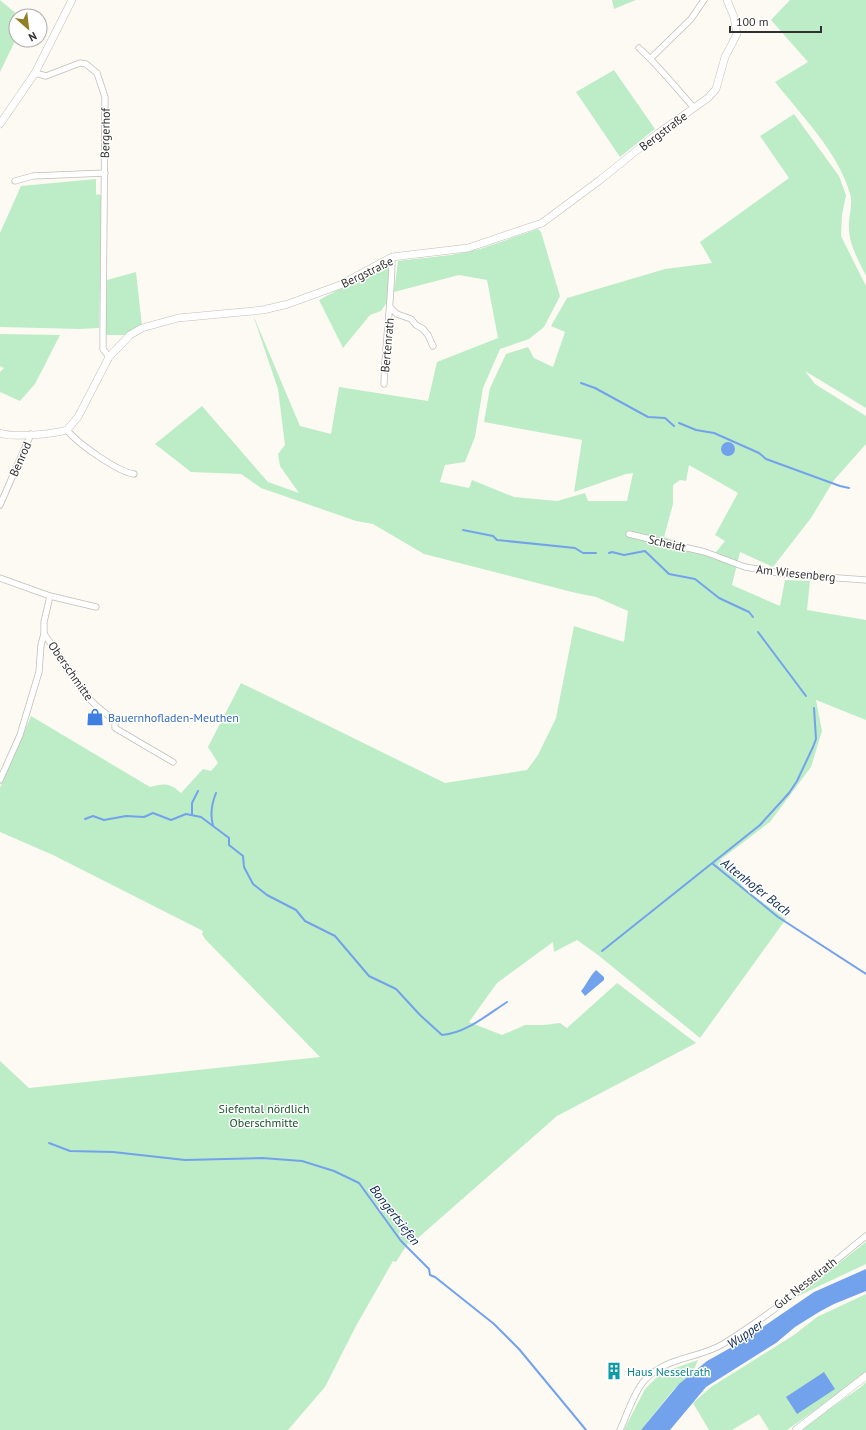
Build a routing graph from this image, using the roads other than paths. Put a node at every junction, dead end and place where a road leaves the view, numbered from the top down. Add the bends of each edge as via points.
1 (72, 0) edge
2 (704, 0) edge
3 (727, 0) edge
4 (640, 48) dead end
5 (651, 58) junction
6 (35, 73) junction
7 (694, 108) junction
8 (0, 124) edge
9 (105, 173) junction
10 (15, 181) dead end
11 (392, 257) junction
12 (390, 307) junction
13 (433, 346) dead end
14 (109, 357) junction
15 (384, 384) dead end
16 (67, 430) junction
17 (0, 433) edge
18 (31, 434) junction
19 (134, 474) dead end
20 (0, 505) edge
21 (629, 534) dead end
22 (705, 552) joint
23 (0, 578) edge
24 (866, 580) edge
25 (50, 596) junction
26 (96, 607) dead end
27 (44, 634) junction
28 (173, 762) dead end
29 (0, 780) edge
30 (866, 1236) edge
31 (866, 1376) edge
32 (620, 1430) edge
33 (796, 1430) edge

1 - 6 street
2 - 5 street via 690,19
3 - 7 street, Bergstraße via 737,34 725,57 716,89
4 - 5 street
5 - 7 street
6 - 8 street
6 - 9 street, Bergerhof via 46,76 80,63 86,64 97,73 106,106
7 - 11 street, Bergstraße via 542,223 468,248
9 - 10 street, Bergerhof via 33,176
9 - 14 street via 103,349
11 - 12 street, Bertenrath
11 - 14 street, Bergstraße via 340,285 305,299 263,310 178,318 142,328 130,335
12 - 13 street, Bertenrath via 423,329
12 - 15 street, Bertenrath
14 - 16 street, Bergstraße via 78,417
16 - 18 street
16 - 19 street via 74,439 116,467
17 - 18 street
18 - 20 street, Benrod
21 - 22 street, Scheidt
22 - 24 street, Am Wiesenberg via 745,567 776,573
23 - 25 street
25 - 26 street
25 - 27 street, Oberschmitte
27 - 28 street, Oberschmitte via 82,691 93,704 115,720 115,728
27 - 29 street, Oberschmitte via 39,672 29,710
30 - 32 street, Gut Nesselrath via 781,1304 722,1344 704,1353 672,1361 653,1372 643,1381
31 - 33 street

